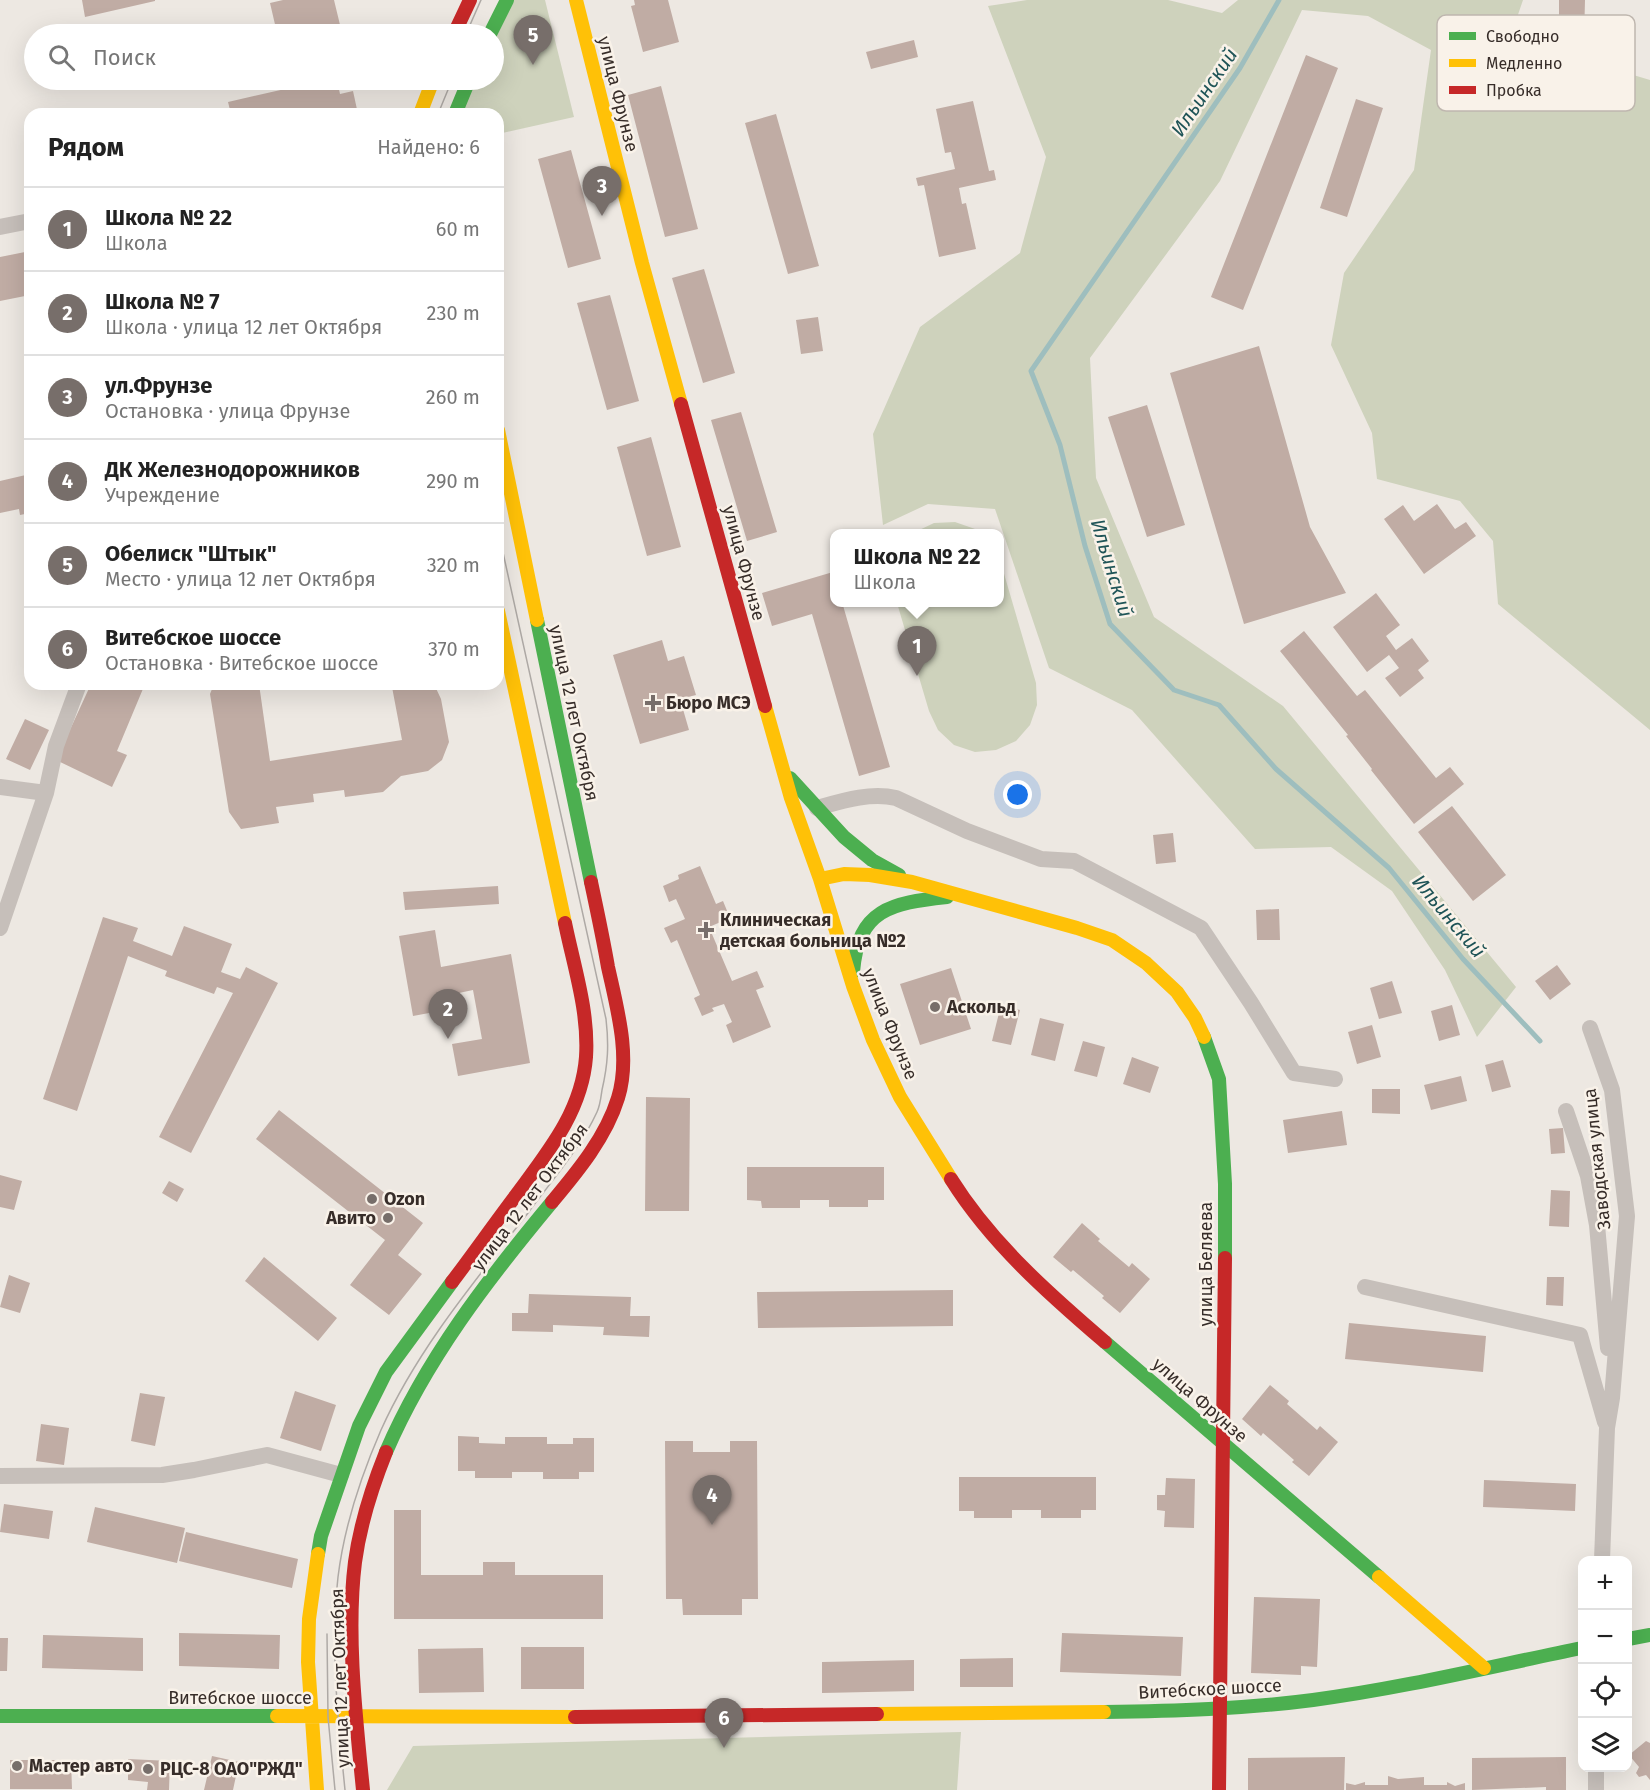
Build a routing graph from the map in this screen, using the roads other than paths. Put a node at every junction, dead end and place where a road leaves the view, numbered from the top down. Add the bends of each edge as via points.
1 (470, 0) edge
2 (507, 0) edge
3 (576, 0) edge
4 (459, 24) edge
5 (495, 24) edge
6 (430, 90) edge
7 (465, 90) edge
8 (422, 108) edge
9 (457, 108) edge
10 (24, 222) edge
11 (0, 227) edge
12 (504, 459) edge
13 (504, 639) edge
14 (77, 690) edge
15 (784, 770) junction
16 (0, 787) edge
17 (46, 793) junction
18 (817, 808) junction
19 (820, 879) junction
20 (912, 882) junction
21 (959, 896) junction
22 (0, 928) edge
23 (853, 986) junction
24 (1590, 1028) dead end
25 (1335, 1079) dead end
26 (1566, 1111) dead end
27 (1365, 1287) dead end
28 (1612, 1398) junction
29 (1607, 1428) junction
30 (341, 1475) junction
31 (0, 1476) edge
32 (1602, 1556) edge
33 (1650, 1635) edge
34 (1632, 1639) edge
35 (1578, 1649) edge
36 (1484, 1668) junction
37 (0, 1716) edge
38 (312, 1716) junction
39 (356, 1717) junction
40 (1596, 1772) edge
41 (317, 1790) edge
42 (363, 1790) edge
43 (1219, 1790) edge
44 (1596, 1790) edge

1 - 4 main road
2 - 5 main road
3 - 15 main road, улица Фрунзе via 642,263
6 - 8 main road
7 - 9 main road
10 - 11 street
12 - 39 main road, улица 12 лет Октября via 614,994 622,1080 602,1133 586,1159 477,1297 427,1370 384,1457 358,1546 355,1572 352,1624
13 - 30 main road, улица 12 лет Октября via 583,1007 587,1061 576,1104 561,1134 386,1372 359,1426
14 - 17 street via 56,746
15 - 18 main road
15 - 19 main road, улица Фрунзе
16 - 17 street
17 - 22 street
18 - 20 main road via 872,860
18 - 25 street via 869,796 896,798 1041,859 1074,861 1139,894 1201,928 1294,1073
19 - 20 main road via 844,874
19 - 23 main road, улица Фрунзе
20 - 21 main road, улица Беляева
21 - 23 main road via 898,903 870,920 856,943
21 - 43 main road, улица Беляева, bridge via 1112,940 1146,963 1177,992 1195,1018 1219,1079 1225,1258
23 - 36 main road, улица Фрунзе via 900,1097 962,1197 1000,1243 1047,1292
24 - 28 street, Заводская улица via 1612,1090 1627,1216
26 - 28 street, Заводская улица via 1588,1176 1597,1225
27 - 29 street, Заводская улица via 1580,1335
28 - 29 street, Заводская улица
29 - 32 street, Заводская улица
30 - 31 street via 267,1455 162,1475
30 - 38 main road, улица 12 лет Октября via 321,1536 310,1609
33 - 34 main road
35 - 36 main road, Витебское шоссе
36 - 39 main road, Витебское шоссе via 1314,1700 1167,1711
37 - 38 main road, Витебское шоссе
38 - 39 main road, Витебское шоссе
38 - 41 main road, улица 12 лет Октября
39 - 42 main road, улица 12 лет Октября
40 - 44 street

